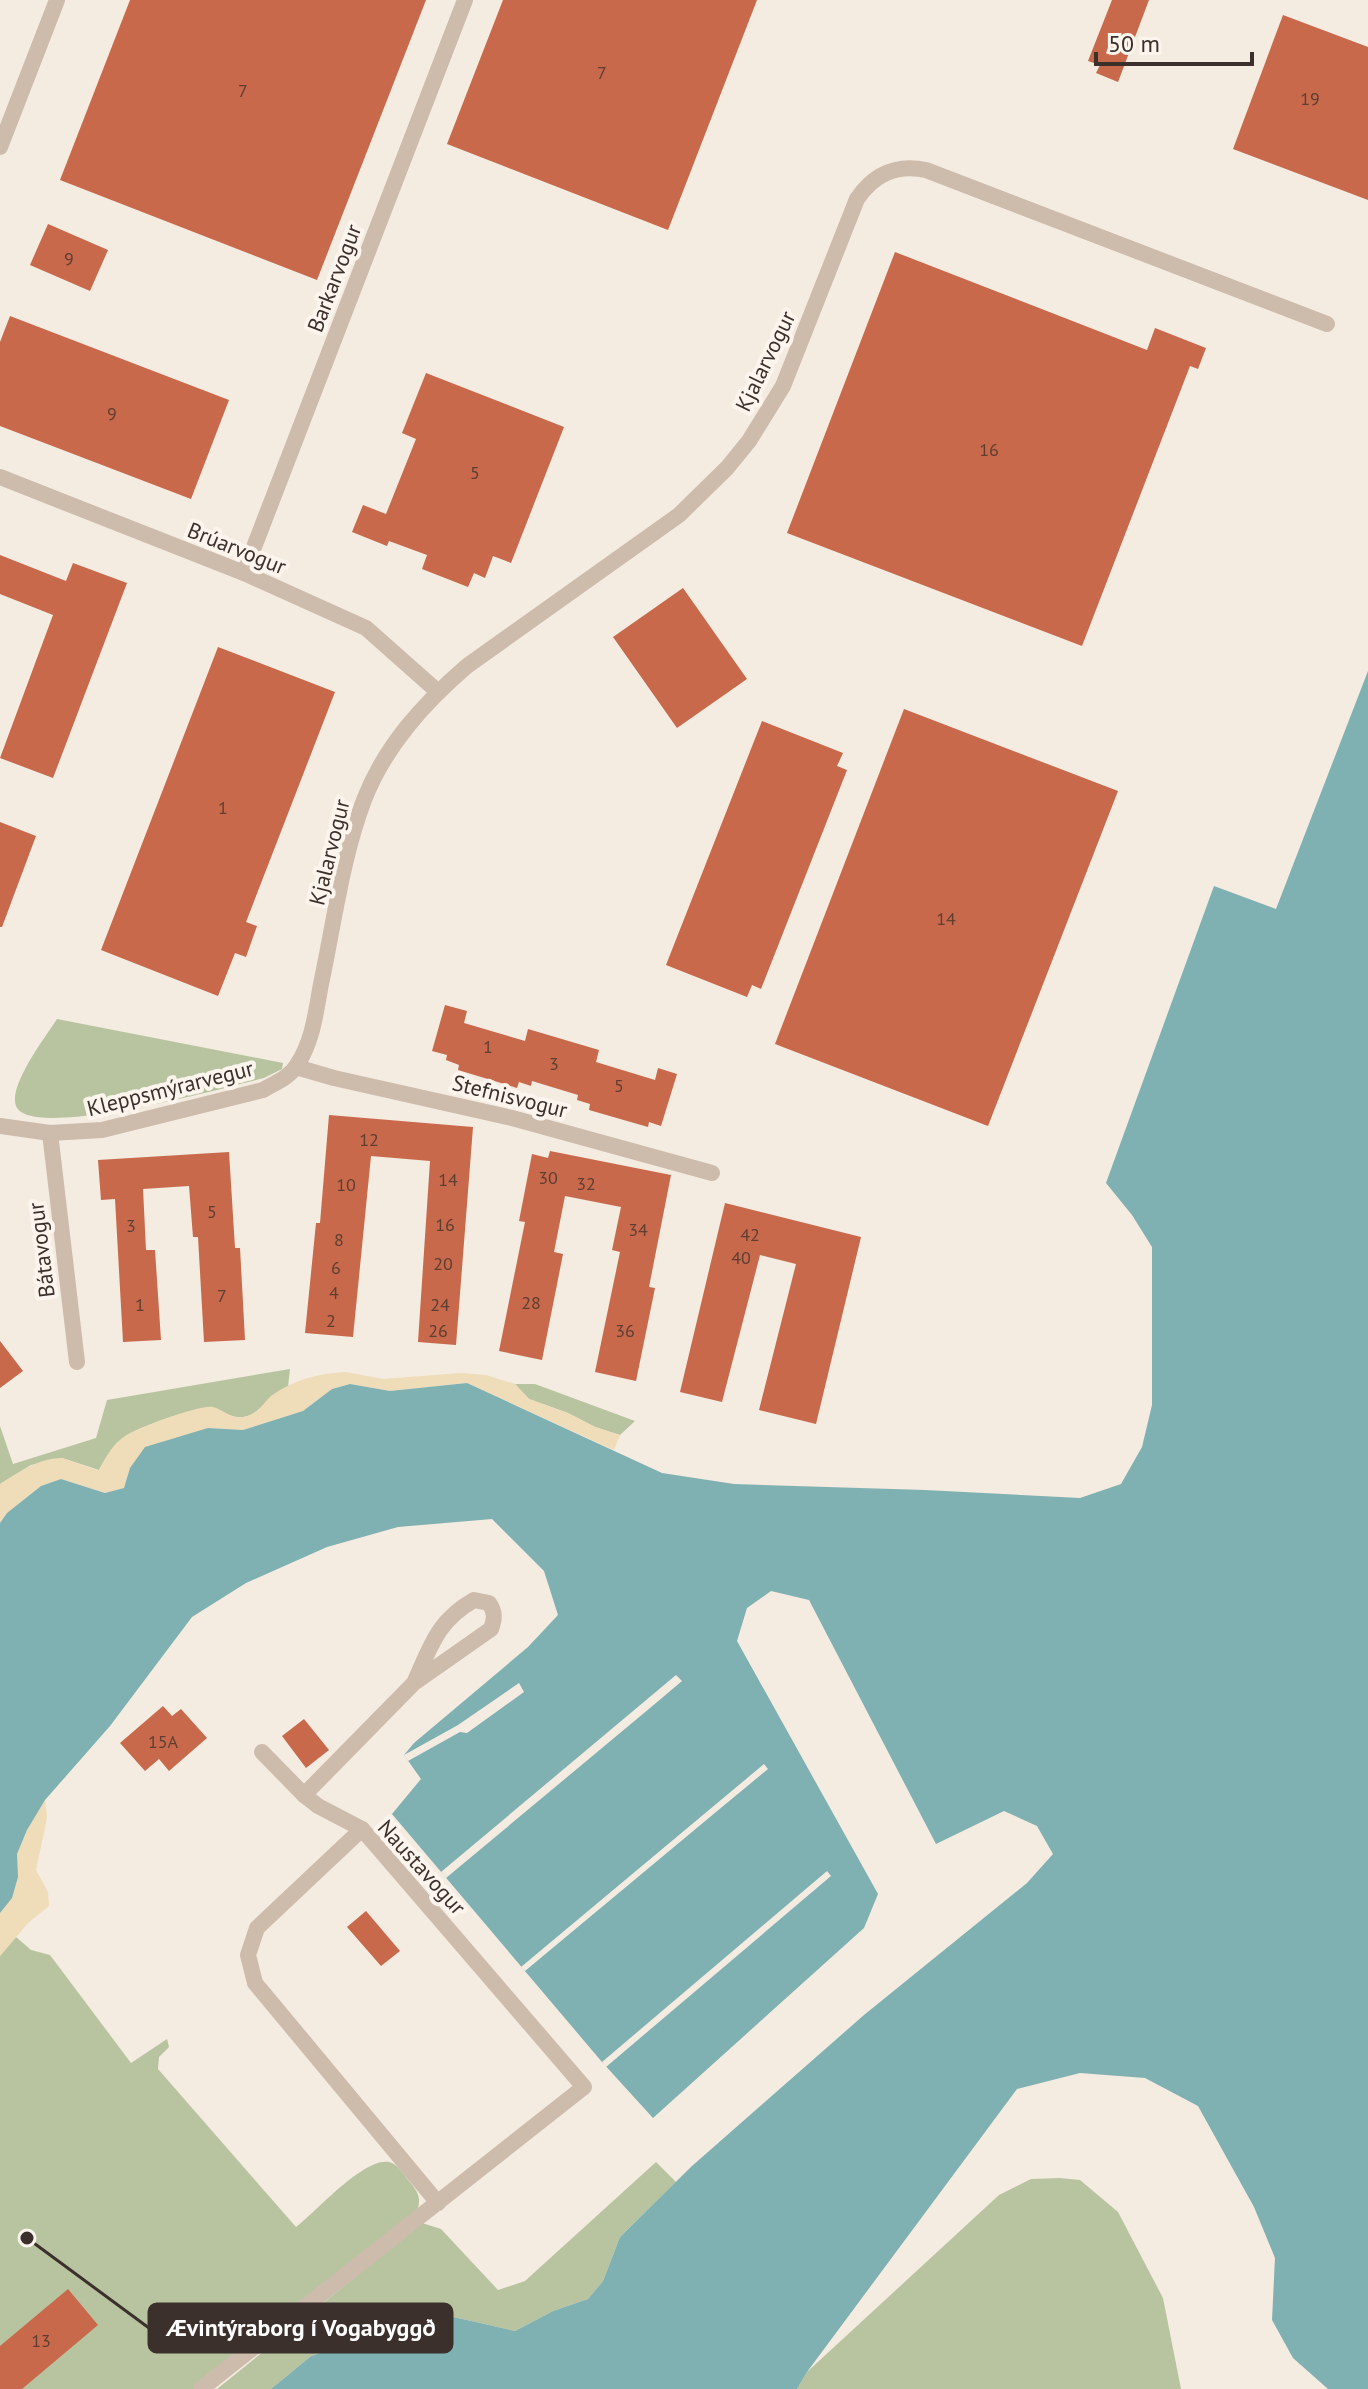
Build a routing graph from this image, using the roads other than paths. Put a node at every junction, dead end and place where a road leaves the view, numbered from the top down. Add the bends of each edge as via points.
1 (57, 0) edge
2 (465, 0) edge
3 (0, 147) edge
4 (1327, 324) dead end
5 (0, 477) edge
6 (244, 573) junction
7 (437, 691) junction
8 (296, 1067) junction
9 (0, 1126) edge
10 (50, 1133) junction
11 (712, 1173) dead end
12 (77, 1362) dead end
13 (414, 1683) junction
14 (262, 1752) dead end
15 (304, 1795) junction
16 (362, 1829) junction
17 (438, 2203) junction
18 (201, 2389) edge

1 - 3 street
2 - 6 street, Barkarvogur
4 - 7 street, Kjalarvogur via 926,170 885,172 857,199 783,386 727,468 679,515
5 - 6 street, Brúarvogur
6 - 7 street, Brúarvogur via 366,628
7 - 8 street, Kjalarvogur via 403,731 365,798 309,1041
8 - 10 street, Kleppsmýrarvegur via 263,1090 102,1130
8 - 11 street, Stefnisvogur
9 - 10 street, Kleppsmýrarvegur
10 - 12 street, Bátavogur
13 - 13 street via 491,1629 494,1610 489,1603 474,1600 447,1619
13 - 15 street
14 - 15 street
15 - 16 street
16 - 17 street, Naustavogur via 257,1928 248,1955 255,1983
16 - 17 street, Naustavogur via 584,2087
17 - 18 street, Naustavogur

